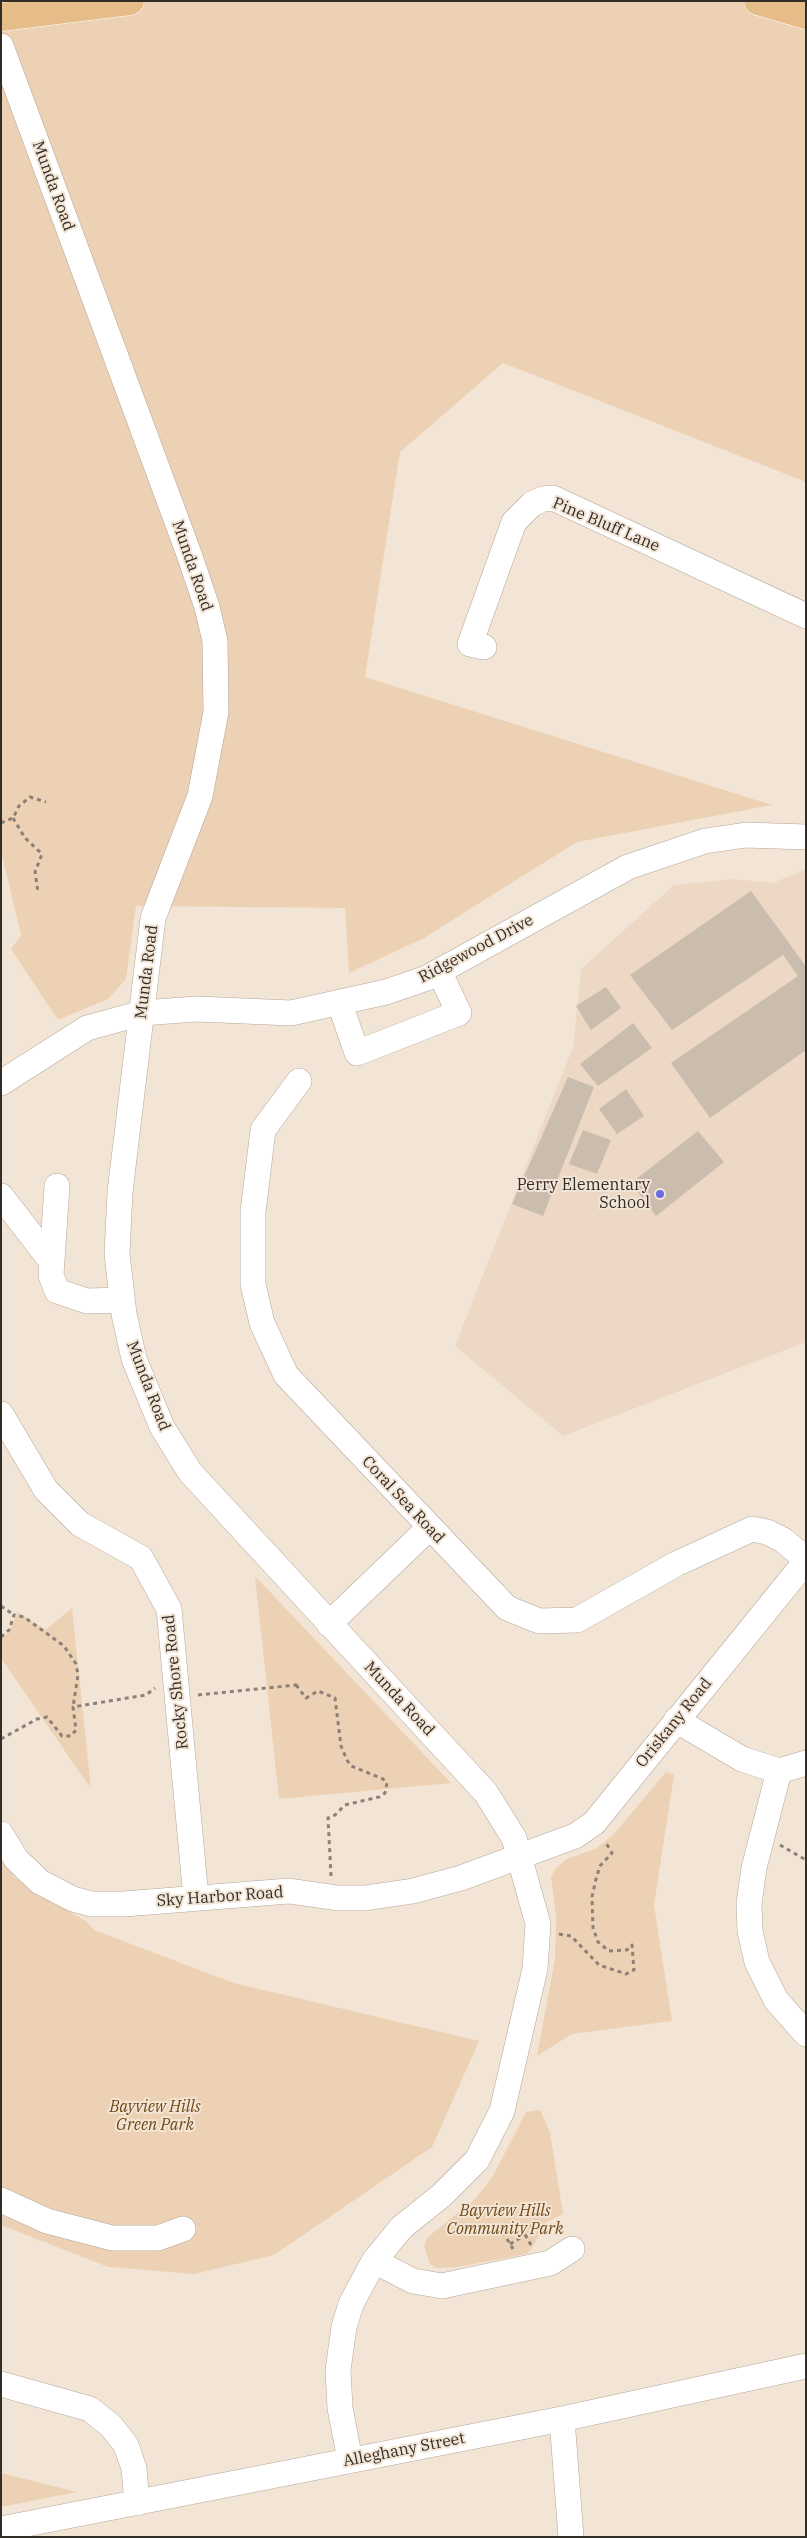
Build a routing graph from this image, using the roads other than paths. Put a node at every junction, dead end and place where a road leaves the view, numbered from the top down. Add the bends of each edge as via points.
1 (130, 1) edge
2 (758, 1) edge
3 (806, 15) edge
4 (1, 17) edge
5 (1, 46) edge
6 (806, 616) edge
7 (484, 647) dead end
8 (806, 837) edge
9 (439, 971) junction
10 (340, 1004) junction
11 (142, 1013) junction
12 (299, 1081) dead end
13 (1, 1083) edge
14 (57, 1186) dead end
15 (1, 1196) edge
16 (52, 1262) junction
17 (122, 1300) junction
18 (1, 1414) edge
19 (429, 1528) junction
20 (806, 1560) edge
21 (329, 1624) junction
22 (676, 1720) junction
23 (806, 1763) edge
24 (779, 1771) junction
25 (1, 1834) edge
26 (520, 1856) junction
27 (196, 1898) junction
28 (806, 2034) edge
29 (1, 2200) edge
30 (183, 2228) dead end
31 (572, 2249) dead end
32 (374, 2261) junction
33 (806, 2366) edge
34 (1, 2384) edge
35 (562, 2419) junction
36 (350, 2460) junction
37 (137, 2503) junction
38 (1, 2529) edge
39 (571, 2537) edge

1 - 4 main road
2 - 3 main road
5 - 11 street, Munda Road via 189,554 215,641 216,712 200,796 153,918
6 - 7 street, Pine Bluff Lane via 553,498 532,504 514,522 470,644
8 - 9 street, Ridgewood Drive via 746,835 705,841 628,867
9 - 10 street, Ridgewood Drive via 386,992
9 - 10 street via 459,1013 356,1053
10 - 11 street, Ridgewood Drive via 291,1013 197,1009
11 - 13 street, Ridgewood Drive via 87,1028
11 - 17 street, Munda Road via 120,1192 117,1254
12 - 19 street, Coral Sea Road via 264,1130 253,1212 254,1284 262,1323 286,1376
14 - 16 street
15 - 16 street
16 - 17 street via 51,1275 58,1291 88,1301
17 - 21 street, Munda Road via 134,1359 162,1427 190,1472
18 - 27 street, Rocky Shore Road via 46,1490 80,1524 142,1558 169,1609
19 - 20 street, Coral Sea Road via 507,1608 539,1622 577,1620 676,1564 752,1529 783,1540
19 - 21 street
20 - 22 street, Oriskany Road
21 - 26 street, Munda Road via 486,1793 514,1838
22 - 24 street via 742,1758
22 - 26 street, Oriskany Road via 594,1823 575,1836
23 - 24 street
24 - 28 street via 754,1868 749,1904 750,1931 758,1962 776,2000
25 - 27 street, Sky Harbor Road via 27,1871 56,1892 73,1899 91,1904 124,1904
26 - 27 street, Sky Harbor Road via 461,1878 413,1891 365,1898 338,1898 290,1891
26 - 32 street, Munda Road via 538,1924 535,1969 502,2111 477,2160 442,2195 402,2227
29 - 30 street via 47,2221 112,2238 158,2238
31 - 32 street via 550,2263 442,2286 413,2282
32 - 36 street, Munda Road via 352,2304 339,2350 338,2389
33 - 35 street, Alleghany Street
34 - 37 street via 90,2410 106,2421 119,2435 130,2456
35 - 36 street, Alleghany Street
35 - 39 street
36 - 37 street, Alleghany Street
37 - 38 street, Alleghany Street

